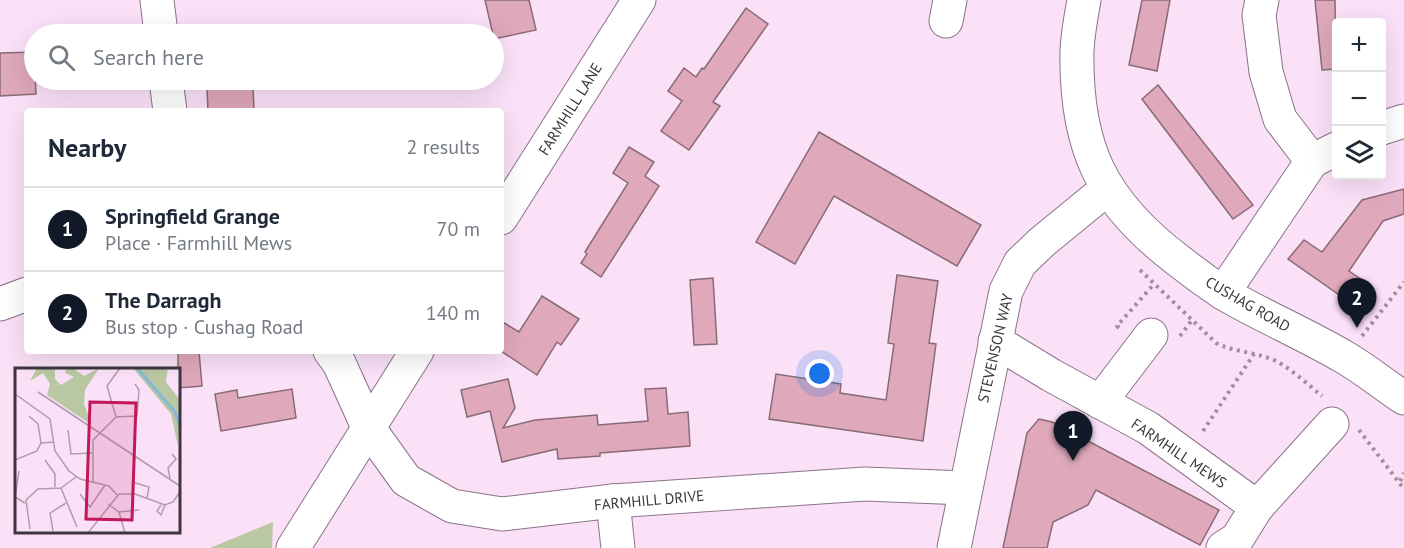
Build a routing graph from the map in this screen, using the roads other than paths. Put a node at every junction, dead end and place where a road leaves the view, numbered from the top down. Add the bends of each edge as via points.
1 (157, 0) edge
2 (639, 0) edge
3 (1084, 0) edge
4 (1262, 0) edge
5 (160, 24) edge
6 (167, 90) edge
7 (170, 108) edge
8 (1404, 120) edge
9 (1386, 127) edge
10 (1324, 155) edge
11 (1108, 188) junction
12 (504, 213) edge
13 (1223, 293) junction
14 (24, 295) edge
15 (0, 304) edge
16 (1151, 335) dead end
17 (995, 341) junction
18 (332, 354) edge
19 (415, 354) edge
20 (1404, 398) edge
21 (1100, 402) junction
22 (1344, 424) road end
23 (369, 427) junction
24 (965, 488) junction
25 (613, 501) junction
26 (1257, 507) junction
27 (293, 548) edge
28 (618, 548) edge
29 (954, 548) edge
30 (1223, 548) edge

1 - 5 street
2 - 12 street, FARMHILL LANE
3 - 11 street, CUSHAG ROAD via 1077,48 1080,106 1086,140
4 - 10 street via 1259,15 1266,72 1280,118
6 - 7 street
8 - 9 street
10 - 13 street
11 - 13 street, CUSHAG ROAD via 1144,233
11 - 17 street, STEVENSON WAY via 1020,263 1006,291
13 - 20 street, CUSHAG ROAD via 1346,358
14 - 15 street
16 - 21 street
17 - 21 street, FARMHILL MEWS
17 - 24 street, STEVENSON WAY
18 - 23 street, FARMHILL DRIVE
19 - 23 street
21 - 26 street, FARMHILL MEWS via 1148,428
22 - 26 street
23 - 25 street, FARMHILL DRIVE via 406,480 452,506 502,514
23 - 27 street
24 - 25 street, FARMHILL DRIVE via 865,484
24 - 29 street, STEVENSON WAY
25 - 28 street
26 - 30 street via 1237,539

